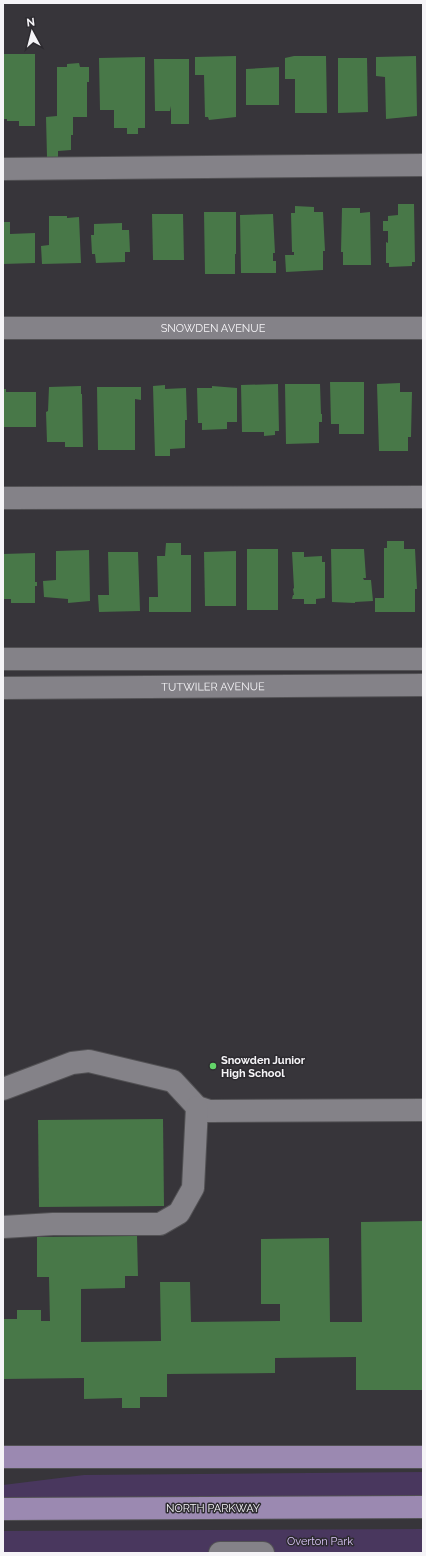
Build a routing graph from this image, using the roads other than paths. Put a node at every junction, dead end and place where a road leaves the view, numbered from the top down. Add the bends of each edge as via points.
1 (423, 165) edge
2 (3, 169) edge
3 (3, 328) edge
4 (423, 328) edge
5 (423, 497) edge
6 (3, 498) edge
7 (3, 659) edge
8 (423, 659) edge
9 (271, 660) junction
10 (423, 685) edge
11 (272, 686) junction
12 (3, 688) edge
13 (3, 1090) edge
14 (197, 1108) junction
15 (423, 1110) edge
16 (3, 1227) edge
17 (3, 1457) edge
18 (423, 1457) edge
19 (423, 1507) edge
20 (3, 1509) edge
21 (220, 1553) edge
22 (263, 1553) edge

1 - 2 street
3 - 4 street, SNOWDEN AVENUE
5 - 6 street
7 - 9 street
8 - 9 street
9 - 11 street
10 - 11 street, TUTWILER AVENUE
11 - 12 street, TUTWILER AVENUE
13 - 14 street via 72,1063 89,1061 173,1081
14 - 15 street via 210,1111
14 - 16 street via 192,1188 179,1213 160,1224 53,1224
17 - 18 main road
19 - 20 main road, NORTH PARKWAY
21 - 22 street

